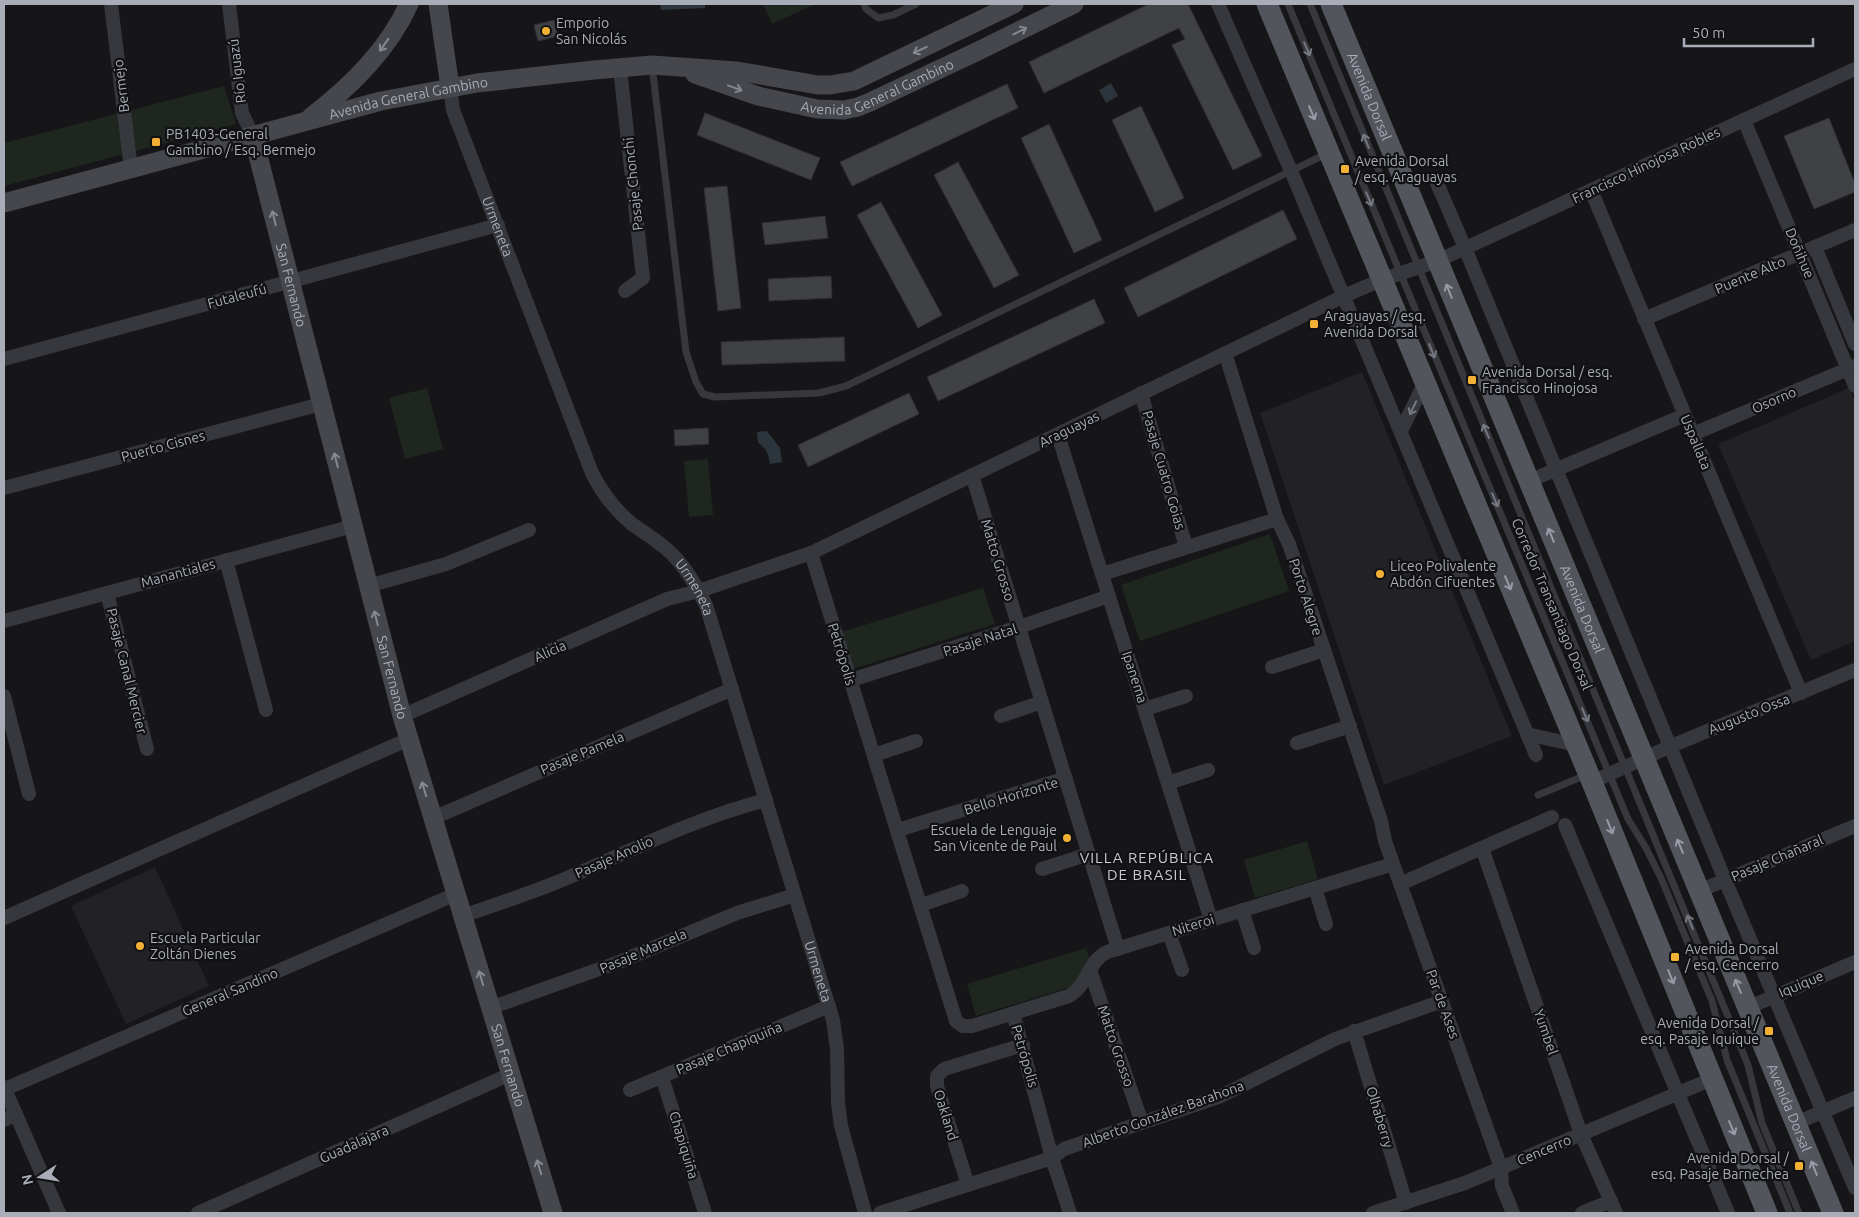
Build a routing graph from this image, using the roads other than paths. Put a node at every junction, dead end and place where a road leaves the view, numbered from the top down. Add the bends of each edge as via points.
1 (111, 4) edge
2 (229, 4) edge
3 (409, 4) edge
4 (438, 4) edge
5 (864, 4) edge
6 (916, 4) edge
7 (1014, 4) edge
8 (1074, 4) edge
9 (1218, 4) edge
10 (1267, 4) edge
11 (1288, 4) edge
12 (1310, 4) edge
13 (1330, 4) edge
14 (964, 29) junction
15 (976, 52) junction
16 (652, 65) junction
17 (673, 66) junction
18 (620, 68) junction
19 (1855, 69) edge
20 (450, 87) junction
21 (1744, 120) junction
22 (303, 123) junction
23 (252, 136) junction
24 (1328, 153) junction
25 (132, 169) junction
26 (1291, 171) junction
27 (1436, 183) dead end
28 (1591, 190) junction
29 (4, 202) edge
30 (498, 225) junction
31 (1855, 230) edge
32 (1815, 247) junction
33 (1465, 248) junction
34 (1800, 253) junction
35 (1427, 264) junction
36 (1390, 276) junction
37 (290, 281) junction
38 (625, 291) dead end
39 (1344, 296) junction
40 (1644, 319) junction
41 (1855, 344) edge
42 (1225, 353) junction
43 (4, 359) edge
44 (1852, 368) edge
45 (1424, 384) junction
46 (1855, 386) edge
47 (1141, 393) junction
48 (321, 404) junction
49 (1685, 415) junction
50 (1401, 431) junction
51 (1693, 434) junction
52 (1058, 435) junction
53 (1556, 470) junction
54 (972, 475) junction
55 (1529, 481) junction
56 (4, 488) edge
57 (1278, 519) junction
58 (353, 526) junction
59 (529, 530) dead end
60 (1186, 547) junction
61 (811, 552) junction
62 (226, 560) junction
63 (1102, 574) junction
64 (368, 586) junction
65 (699, 591) junction
66 (107, 593) junction
67 (1109, 596) junction
68 (4, 621) edge
69 (1019, 627) junction
70 (1324, 650) junction
71 (1272, 668) dead end
72 (1855, 670) edge
73 (851, 680) junction
74 (732, 689) junction
75 (1800, 693) junction
76 (4, 696) edge
77 (1186, 696) dead end
78 (1042, 702) junction
79 (1145, 709) junction
80 (266, 710) dead end
81 (402, 716) junction
82 (1001, 716) dead end
83 (1350, 726) junction
84 (1527, 734) junction
85 (409, 739) junction
86 (916, 741) dead end
87 (1297, 743) dead end
88 (1576, 744) junction
89 (1671, 746) junction
90 (147, 749) dead end
91 (874, 755) junction
92 (1536, 755) dead end
93 (1634, 762) junction
94 (1208, 770) dead end
95 (1596, 776) junction
96 (1066, 778) junction
97 (1168, 783) junction
98 (29, 794) dead end
99 (1538, 795) dead end
100 (766, 800) junction
101 (1552, 817) dead end
102 (433, 818) junction
103 (1565, 825) dead end
104 (1855, 826) edge
105 (898, 830) junction
106 (1385, 841) joint
107 (1482, 848) junction
108 (1089, 854) junction
109 (1393, 864) junction
110 (1042, 869) dead end
111 (1725, 880) junction
112 (1400, 884) junction
113 (1315, 888) junction
114 (962, 891) dead end
115 (1699, 891) junction
116 (456, 894) junction
117 (795, 895) junction
118 (921, 905) junction
119 (1242, 910) junction
120 (462, 916) junction
121 (4, 918) edge
122 (1211, 920) junction
123 (1326, 924) dead end
124 (1169, 933) junction
125 (1254, 948) dead end
126 (1118, 949) junction
127 (1855, 962) edge
128 (1090, 970) junction
129 (1182, 970) dead end
130 (1775, 996) junction
131 (1442, 1001) junction
132 (829, 1006) junction
133 (490, 1008) junction
134 (1747, 1008) junction
135 (1013, 1013) junction
136 (1354, 1031) junction
137 (1023, 1045) junction
138 (510, 1074) junction
139 (662, 1077) junction
140 (1712, 1079) junction
141 (4, 1088) edge
142 (630, 1090) dead end
143 (1678, 1093) junction
144 (1855, 1098) edge
145 (1824, 1112) junction
146 (10, 1117) edge
147 (1142, 1123) junction
148 (1796, 1124) junction
149 (1581, 1134) junction
150 (1052, 1158) junction
151 (1501, 1168) junction
152 (968, 1185) junction
153 (1855, 1188) edge
154 (1406, 1203) junction
155 (1614, 1207) edge
156 (59, 1213) edge
157 (198, 1213) edge
158 (553, 1213) edge
159 (705, 1213) edge
160 (865, 1213) edge
161 (880, 1213) edge
162 (1070, 1213) edge
163 (1373, 1213) edge
164 (1513, 1213) edge
165 (1582, 1213) edge
166 (1728, 1213) edge
167 (1768, 1213) edge
168 (1790, 1213) edge
169 (1799, 1213) edge
170 (1833, 1213) edge

1 - 25 street, Bermejo
2 - 23 street, Río Iguazú via 242,113
3 -> 22 street via 394,31 364,70
4 - 20 street, Urmeneta
5 - 6 lane via 878,18
7 - 14 street, Avenida General Gambino
15 -> 8 street, Avenida General Gambino
9 - 26 street
10 -> 24 main road
11 -> 36 lane, Corredor Transantiago Dorsal
35 -> 12 lane, Corredor Transantiago Dorsal
13 - 35 main road, Avenida Dorsal
14 - 15 street
14 -> 17 street, Avenida General Gambino via 843,84 818,85 737,70
17 -> 15 street, Avenida General Gambino via 758,96 831,111 858,107
16 - 17 street, Avenida General Gambino
16 - 18 street, Avenida General Gambino
16 - 26 lane via 686,352 703,394 715,397 818,393 846,386
18 - 20 street, Avenida General Gambino
18 - 38 street, Pasaje Chonchi via 643,278
19 - 21 street, Francisco Hinojosa Robles
20 - 22 street, Avenida General Gambino via 400,96
20 - 30 street, Urmeneta via 453,110
21 - 28 street, Francisco Hinojosa Robles
21 - 34 street, Doñihue
22 - 23 street, Avenida General Gambino
23 - 25 street, Avenida General Gambino
37 -> 23 street, San Fernando
24 - 26 lane
24 - 36 main road
25 - 29 street, Avenida General Gambino
26 - 39 street
27 - 33 street
28 - 33 street, Francisco Hinojosa Robles
28 - 40 street, Uspallata
30 - 37 street, Futaleufú
30 - 65 street, Urmeneta via 598,486 624,517 674,556
31 - 32 street, Puente Alto
32 - 34 street, Puente Alto
32 - 41 street, Doñihue
33 - 35 street, Francisco Hinojosa Robles
33 - 53 street
34 - 40 street, Puente Alto
34 - 44 street, Doñihue
35 - 36 street, Araguayas
55 -> 35 main road, Avenida Dorsal
93 -> 35 lane, Corredor Transantiago Dorsal
36 - 39 street, Araguayas
36 - 45 main road
36 -> 95 lane, Corredor Transantiago Dorsal
37 - 43 street, Futaleufú
37 - 48 street, San Fernando
39 - 42 street, Araguayas
39 - 50 street
40 - 49 street, Uspallata
42 - 47 street, Araguayas
42 - 57 street, Porto Alegre
44 - 46 street, Doñihue
44 - 51 street, Osorno
45 -> 50 street
45 -> 88 main road
47 - 52 street, Araguayas
47 - 60 street, Pasaje Cuatro Goias
48 - 56 street, Puerto Cisnes
58 -> 48 street, San Fernando
49 - 51 street, Uspallata
49 - 53 street
50 - 84 street
51 - 75 street, Uspallata
52 - 54 street, Araguayas
52 - 63 street, Ipanema
53 - 55 street
53 - 89 street
54 - 61 street, Araguayas
54 - 69 street, Matto Grosso
93 -> 55 main road, Avenida Dorsal
57 - 60 street
57 - 70 street, Porto Alegre
58 - 62 street, Manantiales
58 - 64 street, San Fernando
59 - 64 street via 446,564
60 - 63 street
61 - 65 street, Araguayas
61 - 73 street, Petrópolis
62 - 66 street, Manantiales
62 - 80 street
63 - 67 street, Ipanema
81 -> 64 street, San Fernando
65 - 74 street, Urmeneta via 712,620
65 - 81 street, Alicia via 667,599
66 - 68 street, Manantiales
66 - 90 street, Pasaje Canal Mercier
67 - 69 street, Pasaje Natal
67 - 79 street, Ipanema
69 - 73 street, Pasaje Natal
69 - 78 street, Matto Grosso
70 - 71 street
70 - 83 street, Porto Alegre
72 - 75 street, Augusto Ossa
73 - 91 street, Petrópolis
74 - 100 street, Urmeneta
74 - 102 street, Pasaje Pamela
75 - 89 street, Augusto Ossa
76 - 98 street
77 - 79 street
78 - 82 street
78 - 96 street, Matto Grosso
79 - 97 street, Ipanema
81 - 85 street, San Fernando
83 - 87 street
83 - 106 street, Porto Alegre
84 - 88 street
84 - 92 street
102 -> 85 street, San Fernando
85 - 121 street
86 - 91 street
88 - 95 main road
89 - 93 street, Augusto Ossa
89 - 111 street
91 - 105 street, Petrópolis
93 - 95 street
115 -> 93 main road, Avenida Dorsal
169 -> 93 lane, Corredor Transantiago Dorsal via 1762,1123 1748,1065
94 - 97 street
95 - 99 lane
95 -> 140 main road
95 - 168 lane, Corredor Transantiago Dorsal via 1650,855 1712,1001 1727,1060
96 - 105 street, Bello Horizonte
96 - 108 street, Matto Grosso
97 - 122 street, Ipanema
100 - 117 street, Urmeneta
100 - 120 street, Pasaje Anolio via 690,824 560,881
101 - 107 street
102 - 116 street, San Fernando
103 - 143 street
104 - 111 street, Pasaje Chañaral
105 - 118 street, Petrópolis
106 - 109 street, Par de Ases
107 - 112 street
107 - 149 street, Yumbel
108 - 110 street
108 - 126 street, Matto Grosso
109 - 112 street, Par de Ases
109 - 113 street, Niteroi
111 - 115 street, Pasaje Chañaral
111 - 130 street
112 - 131 street, Par de Ases
113 - 119 street, Niteroi
113 - 123 street
114 - 118 street
134 -> 115 main road, Avenida Dorsal
116 - 120 street, San Fernando
116 - 141 street, General Sandino
117 - 132 street, Urmeneta
117 - 133 street, Pasaje Marcela via 738,913 611,965
118 - 135 street, Petrópolis via 956,1021 968,1027
119 - 122 street, Niteroi
119 - 125 street
133 -> 120 street, San Fernando
122 - 124 street, Niteroi
124 - 126 street, Niteroi
124 - 129 street
126 - 128 street, Niteroi via 1098,956
127 - 130 street, Iquique
128 - 135 street, Niteroi via 1082,986 1069,996
128 - 147 street, Matto Grosso
130 - 134 street, Iquique
130 - 145 street
131 - 136 street, Alberto González Barahona
131 - 151 street, Par de Ases
132 - 139 street, Pasaje Chapiquiña
132 - 160 street, Urmeneta via 837,1049 841,1126
133 - 138 street, San Fernando
134 - 148 main road, Avenida Dorsal
135 - 137 street, Petrópolis
136 - 147 street, Alberto González Barahona via 1230,1092
136 - 154 street, Olhaberry
137 - 150 street, Petrópolis
137 - 152 street, Oakland via 944,1070 937,1076 937,1086
138 - 157 street, Guadalajara
158 -> 138 street, San Fernando
139 - 142 street, Pasaje Chapiquiña
139 - 159 street, Chapiquiña
140 - 143 street, Cencerro
140 -> 167 main road
141 - 146 street
143 - 149 street, Cencerro
143 - 166 street
144 - 145 street
145 - 148 street
145 - 153 street
146 - 156 street
147 - 150 street, Alberto González Barahona via 1064,1149
170 -> 148 main road, Avenida Dorsal
149 - 151 street, Cencerro
149 - 155 street, Yumbel
150 - 152 street, Alberto González Barahona
150 - 162 street, Petrópolis
151 - 154 street, Cencerro
151 - 164 street, Par de Ases via 1502,1186
152 - 161 street, Alberto González Barahona
154 - 163 street, Cencerro
155 - 165 street

